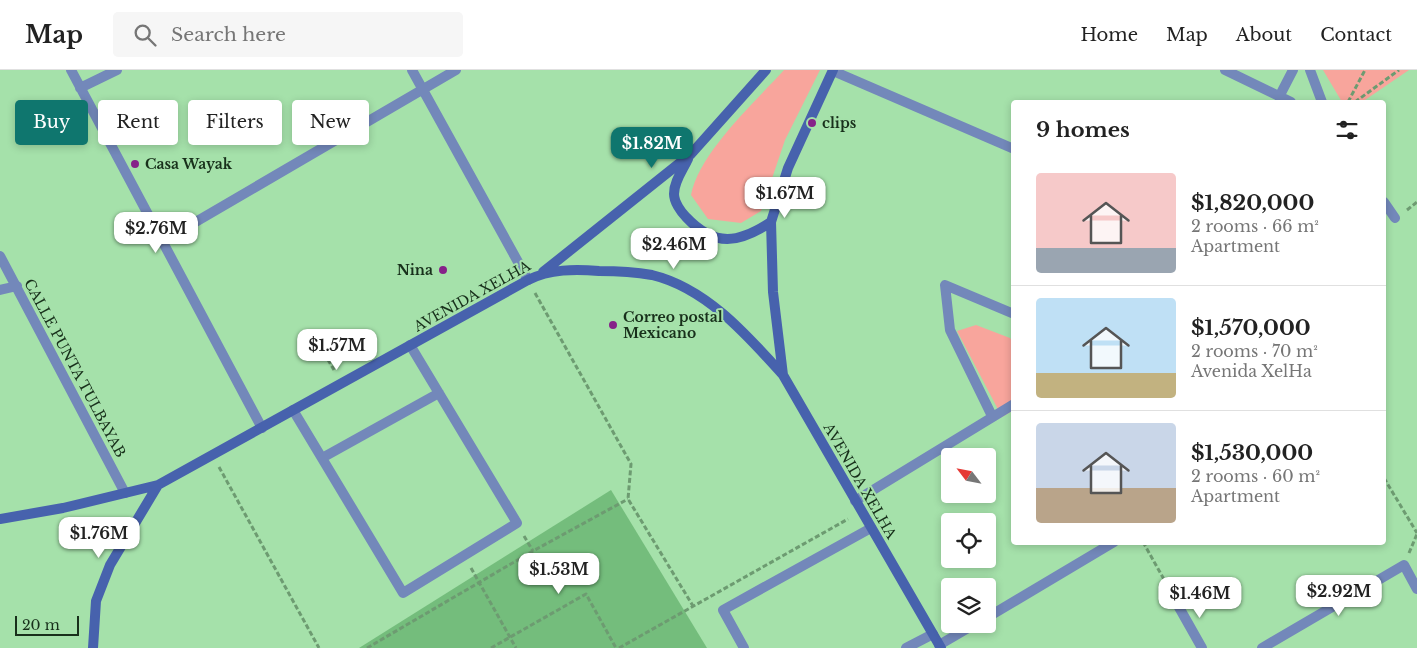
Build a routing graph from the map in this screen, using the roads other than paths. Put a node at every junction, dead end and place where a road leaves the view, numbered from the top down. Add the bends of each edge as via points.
1 (71, 70) edge
2 (117, 70) edge
3 (412, 70) edge
4 (456, 70) edge
5 (766, 70) edge
6 (1225, 70) edge
7 (1293, 70) edge
8 (1310, 70) edge
9 (833, 71) edge
10 (80, 88) junction
11 (424, 90) junction
12 (1280, 97) junction
13 (1287, 100) edge
14 (1321, 100) edge
15 (1011, 148) edge
16 (691, 154) junction
17 (1386, 205) edge
18 (1395, 218) dead end
19 (771, 222) junction
20 (163, 241) junction
21 (0, 256) edge
22 (543, 273) junction
23 (528, 280) junction
24 (17, 286) junction
25 (0, 290) edge
26 (1011, 313) edge
27 (410, 345) junction
28 (783, 375) junction
29 (439, 394) junction
30 (1011, 406) edge
31 (293, 410) junction
32 (992, 416) junction
33 (262, 428) junction
34 (322, 458) junction
35 (158, 485) junction
36 (125, 493) junction
37 (855, 501) junction
38 (0, 519) edge
39 (871, 528) junction
40 (1109, 545) edge
41 (1417, 589) edge
42 (1176, 602) road end
43 (996, 612) edge
44 (961, 633) edge
45 (933, 634) junction
46 (940, 646) edge
47 (1266, 647) edge
48 (93, 648) edge
49 (744, 648) edge
50 (906, 648) edge
51 (1202, 648) edge

1 - 10 street
2 - 10 street
3 - 11 street
4 - 11 street
5 - 16 street
6 - 12 street
7 - 12 street
8 - 14 street
9 - 15 street
9 - 19 street via 788,168
10 - 20 street
11 - 20 street
11 - 23 street
12 - 13 street
16 - 19 street via 676,182 674,196 681,212 695,227 714,238 735,239 750,236
16 - 22 street
17 - 18 street
19 - 28 street via 773,292
20 - 33 street
21 - 24 street, CALLE PUNTA TULBAYAB
22 - 23 street, AVENIDA XELHA
22 - 28 street, AVENIDA XELHA via 579,269 610,271 652,275 683,286 720,311
23 - 27 street, AVENIDA XELHA
24 - 25 street
24 - 36 street, CALLE PUNTA TULBAYAB
26 - 32 street via 945,285 950,330
27 - 29 street
27 - 31 street, AVENIDA XELHA
28 - 37 street, AVENIDA XELHA
29 - 34 street
29 - 34 street via 517,523 403,593
30 - 32 street
31 - 33 street, AVENIDA XELHA
31 - 34 street
32 - 37 street
33 - 35 street, AVENIDA XELHA
35 - 36 street, AVENIDA XELHA
35 - 48 street via 110,565 96,601
36 - 38 street, AVENIDA XELHA
37 - 39 street, AVENIDA XELHA
39 - 45 street, AVENIDA XELHA
39 - 49 street via 723,610
40 - 43 street
41 - 47 street via 1404,565
42 - 51 street
44 - 46 street
45 - 46 street, AVENIDA XELHA
45 - 50 street

